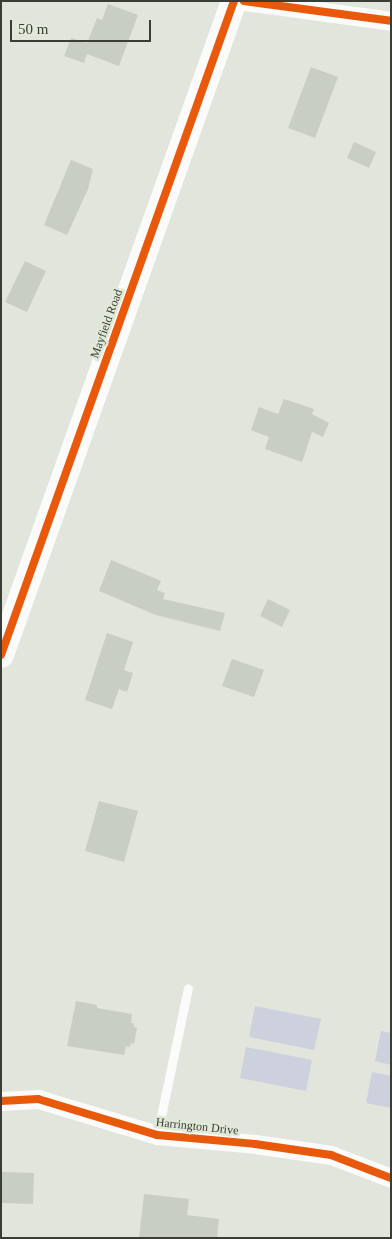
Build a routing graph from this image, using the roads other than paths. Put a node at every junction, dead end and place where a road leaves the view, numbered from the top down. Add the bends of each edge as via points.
1 (234, 1) edge
2 (244, 1) edge
3 (391, 21) edge
4 (1, 655) edge
5 (188, 988) dead end
6 (1, 1101) edge
7 (157, 1135) junction
8 (391, 1178) edge

1 - 4 street, Mayfield Road
2 - 3 street
5 - 7 lane
6 - 7 street, Harrington Drive via 38,1098
7 - 8 street, Harrington Drive via 331,1155

